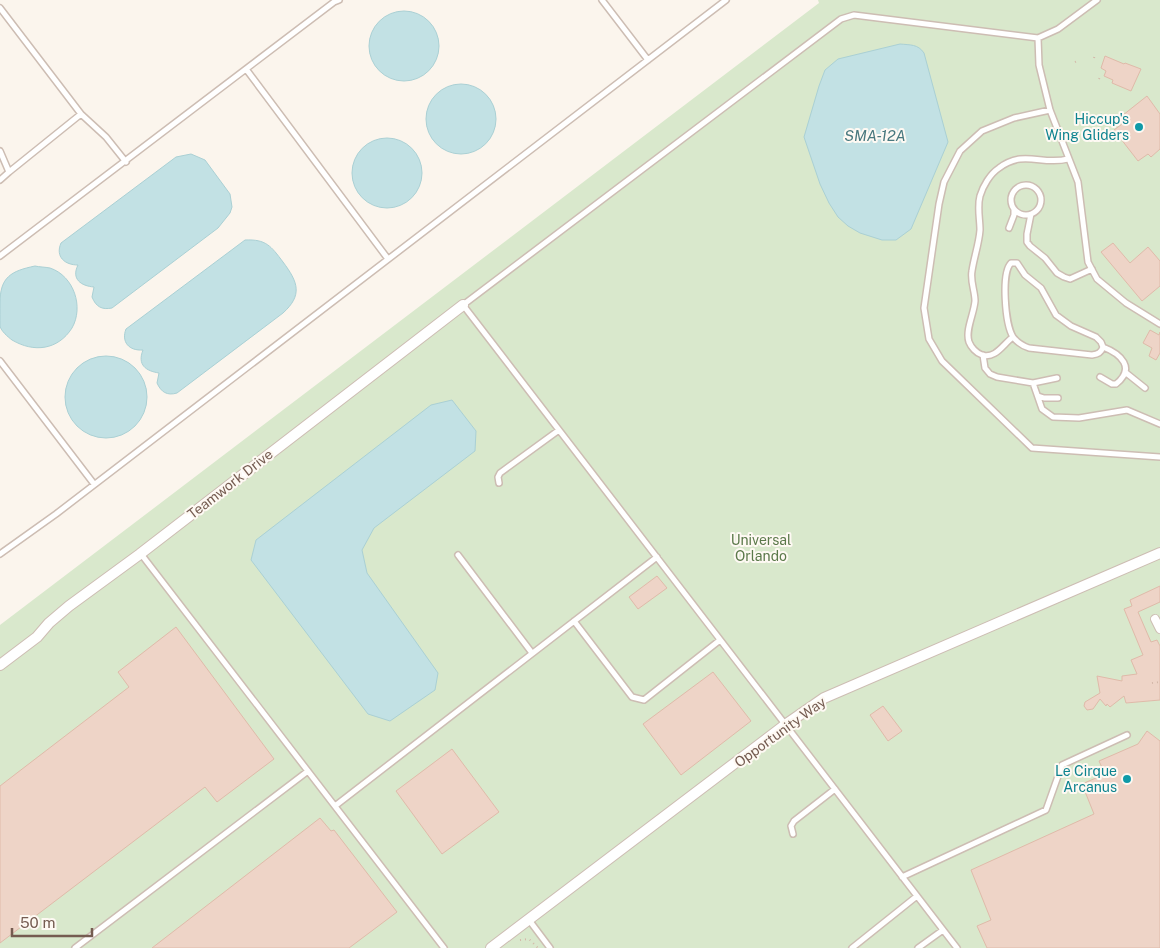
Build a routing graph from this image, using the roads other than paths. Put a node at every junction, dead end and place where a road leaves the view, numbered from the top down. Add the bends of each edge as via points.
1 (339, 0) edge
2 (602, 0) edge
3 (726, 0) edge
4 (1097, 0) edge
5 (0, 8) edge
6 (1038, 38) junction
7 (648, 60) junction
8 (246, 69) junction
9 (1050, 110) junction
10 (81, 114) junction
11 (0, 150) edge
12 (1068, 159) junction
13 (126, 162) junction
14 (9, 172) junction
15 (0, 180) edge
16 (1014, 208) junction
17 (1031, 214) junction
18 (1009, 228) dead end
19 (0, 256) edge
20 (388, 259) junction
21 (1092, 269) junction
22 (463, 305) junction
23 (1160, 324) edge
24 (1013, 337) junction
25 (1103, 347) junction
26 (983, 355) junction
27 (0, 361) edge
28 (1125, 372) junction
29 (1100, 377) dead end
30 (1057, 378) dead end
31 (1034, 383) junction
32 (1145, 388) dead end
33 (1038, 396) junction
34 (1058, 398) dead end
35 (1160, 424) edge
36 (558, 430) junction
37 (1160, 457) edge
38 (499, 482) dead end
39 (94, 484) junction
40 (1160, 553) edge
41 (0, 554) edge
42 (140, 554) junction
43 (458, 555) dead end
44 (656, 557) junction
45 (1156, 619) dead end
46 (574, 621) junction
47 (1160, 629) edge
48 (720, 640) junction
49 (532, 653) junction
50 (0, 665) edge
51 (786, 725) junction
52 (1127, 735) dead end
53 (308, 771) junction
54 (835, 789) junction
55 (335, 806) junction
56 (793, 834) dead end
57 (902, 877) junction
58 (917, 896) junction
59 (528, 920) junction
60 (942, 930) junction
61 (75, 948) edge
62 (444, 948) edge
63 (491, 948) edge
64 (550, 948) edge
65 (852, 948) edge
66 (918, 948) edge
67 (957, 948) edge

1 - 8 lane
2 - 7 lane
3 - 7 lane
4 - 6 lane via 1058,29
5 - 10 lane
6 - 9 lane via 1039,65
6 - 22 lane via 854,15 841,19
7 - 20 lane
8 - 13 lane
8 - 20 lane
9 - 12 lane
9 - 37 lane via 1014,118 982,131 953,162 939,204 924,308 929,339 942,361 1032,448
10 - 13 lane via 106,137
10 - 14 lane
11 - 14 lane
12 - 21 lane via 1078,182 1088,262
12 - 26 lane via 1056,162 1029,157 1008,162 992,174 984,187 978,203 979,240 971,280 975,300 967,335 972,348
13 - 19 lane
14 - 15 lane
16 - 17 lane via 1022,214
16 - 17 lane via 1011,198 1015,189 1029,185 1038,190 1041,199 1039,208
16 - 18 lane
17 - 21 lane via 1027,242 1057,273 1070,278
20 - 39 lane
21 - 23 lane via 1097,279 1126,303
22 - 36 lane
22 - 42 street, Teamwork Drive
24 - 25 lane via 1029,348 1066,353 1098,354
24 - 25 lane via 1006,273 1012,263 1016,263 1041,288 1056,315 1096,337
24 - 26 lane via 997,352
25 - 28 lane via 1120,355
26 - 31 lane via 984,368 990,374
27 - 39 lane
28 - 29 lane via 1116,384
28 - 32 lane
30 - 31 lane
31 - 33 lane
33 - 34 lane
33 - 35 lane via 1042,409 1053,417 1079,418 1127,410
36 - 38 lane via 500,473
36 - 44 lane
39 - 41 lane
40 - 51 street, Opportunity Way via 824,698
42 - 50 street, Teamwork Drive via 69,606 37,637
42 - 53 lane
43 - 49 lane
44 - 46 lane
44 - 48 lane
45 - 47 street
46 - 48 lane via 632,697 644,700
46 - 49 lane
48 - 51 lane
49 - 55 lane
51 - 54 lane
51 - 59 street, Opportunity Way
52 - 57 lane via 1062,765 1046,810
53 - 55 lane
53 - 61 lane
54 - 56 lane via 794,821 791,826
54 - 57 lane
55 - 62 lane
57 - 58 lane
58 - 60 lane
58 - 65 lane
59 - 63 street, Opportunity Way
59 - 64 lane
60 - 66 lane
60 - 67 lane

